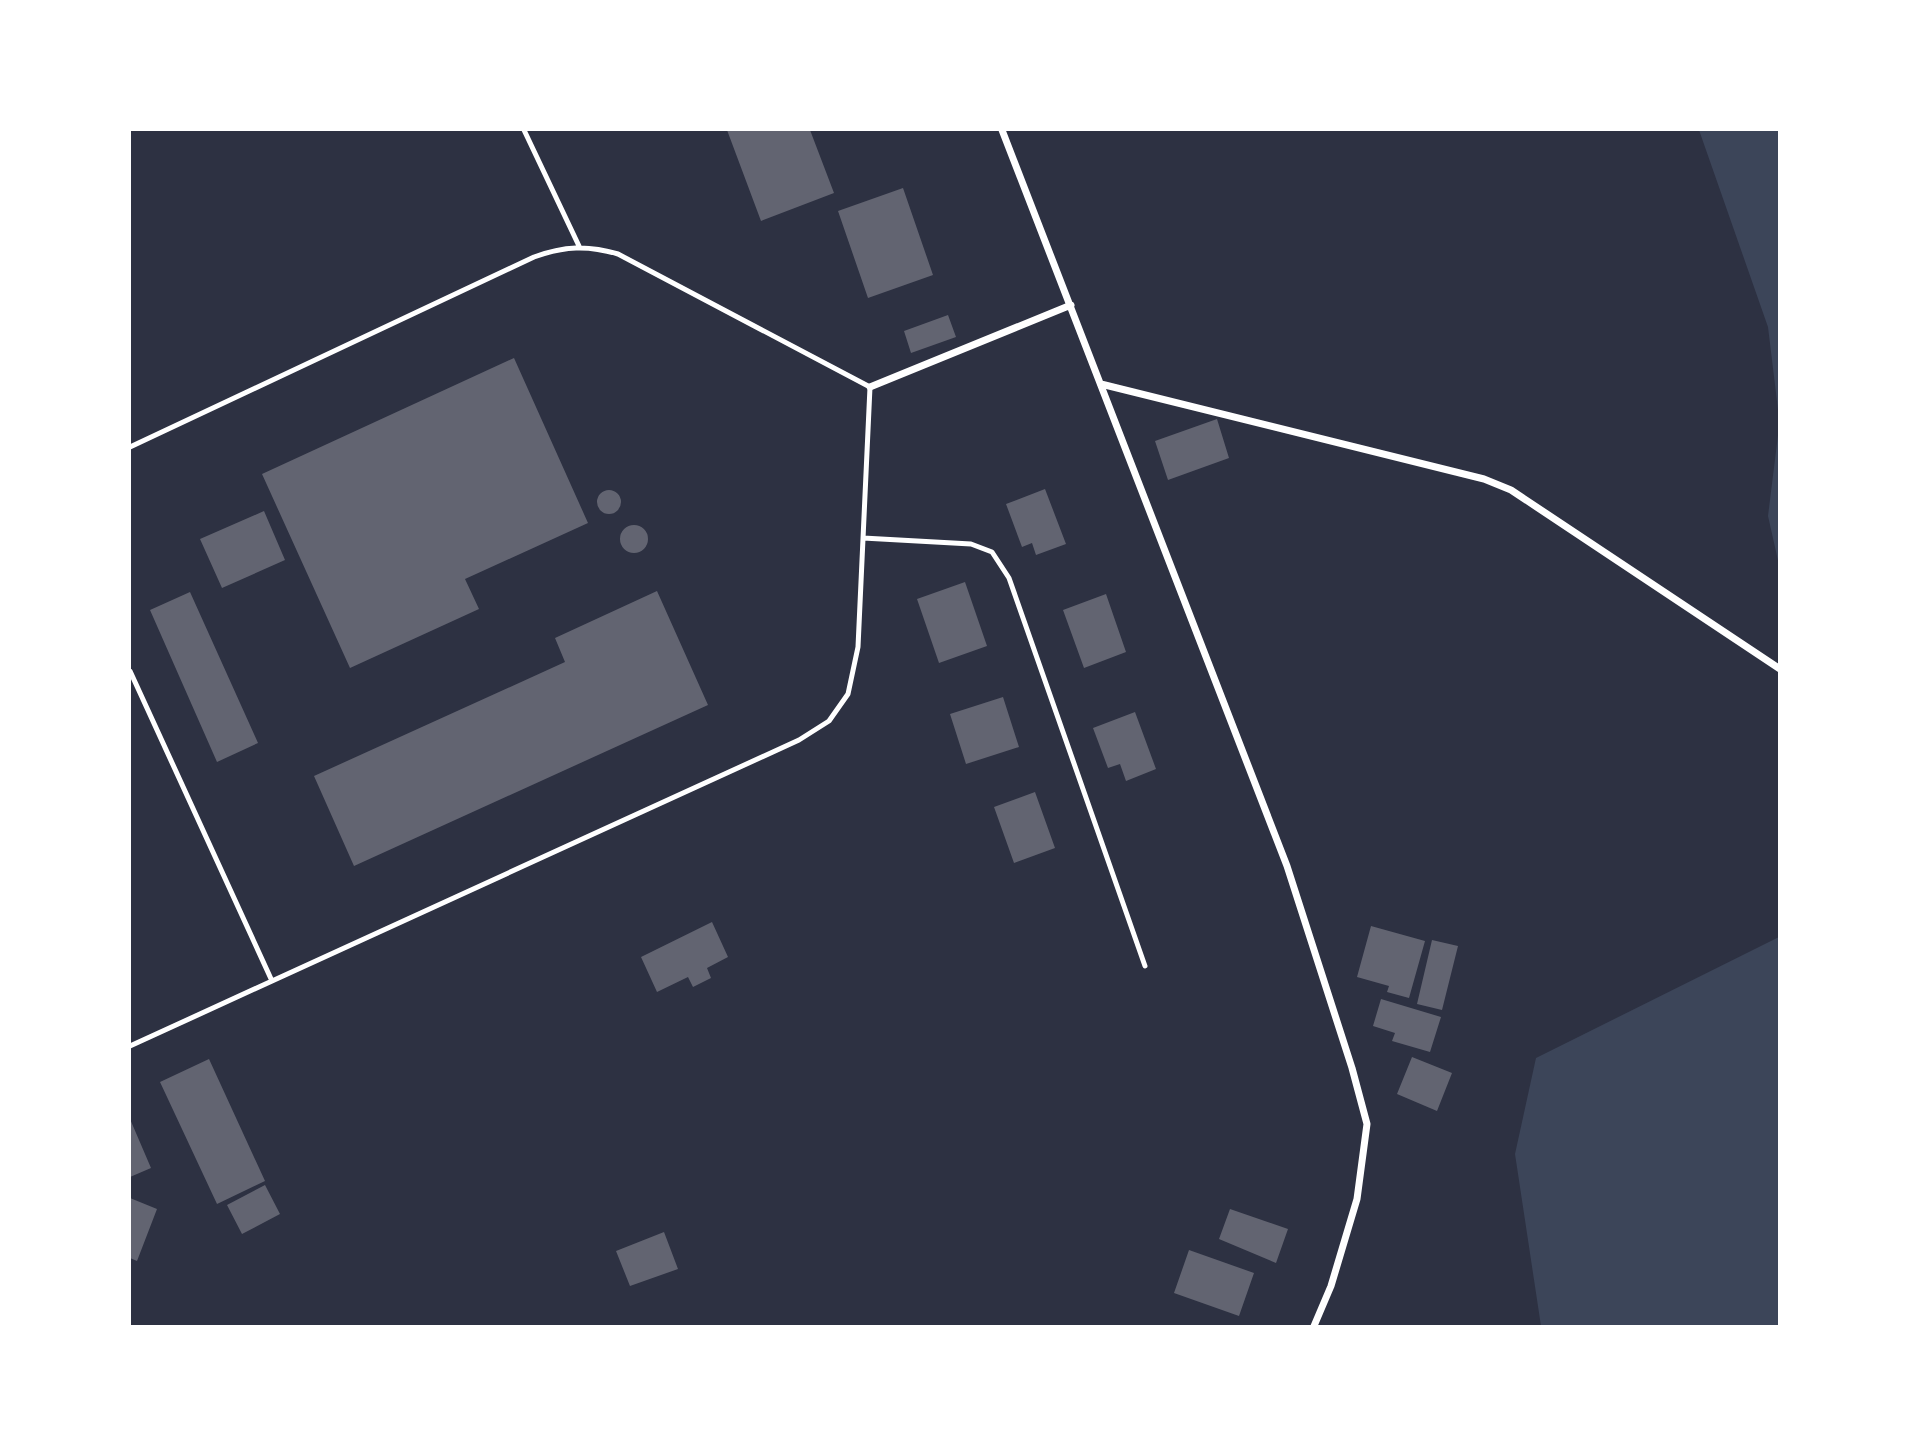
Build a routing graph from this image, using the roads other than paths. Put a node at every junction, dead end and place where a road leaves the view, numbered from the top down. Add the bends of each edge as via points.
1 (524, 130) edge
2 (1002, 130) edge
3 (579, 246) junction
4 (1071, 304) junction
5 (1101, 384) junction
6 (870, 387) junction
7 (130, 447) edge
8 (863, 538) junction
9 (1780, 669) edge
10 (130, 671) edge
11 (1145, 966) dead end
12 (272, 981) junction
13 (130, 1046) edge
14 (1314, 1326) edge

1 - 3 lane
2 - 4 street
3 - 6 lane via 618,254
3 - 7 lane via 534,257
4 - 5 street
4 - 6 street
5 - 9 street via 1484,479 1511,490
5 - 14 street via 1287,866 1367,1124 1357,1199
6 - 8 lane
8 - 11 lane via 971,544 992,552 1009,578
8 - 12 lane via 858,647 848,694 829,721 799,740
10 - 12 lane
12 - 13 lane

